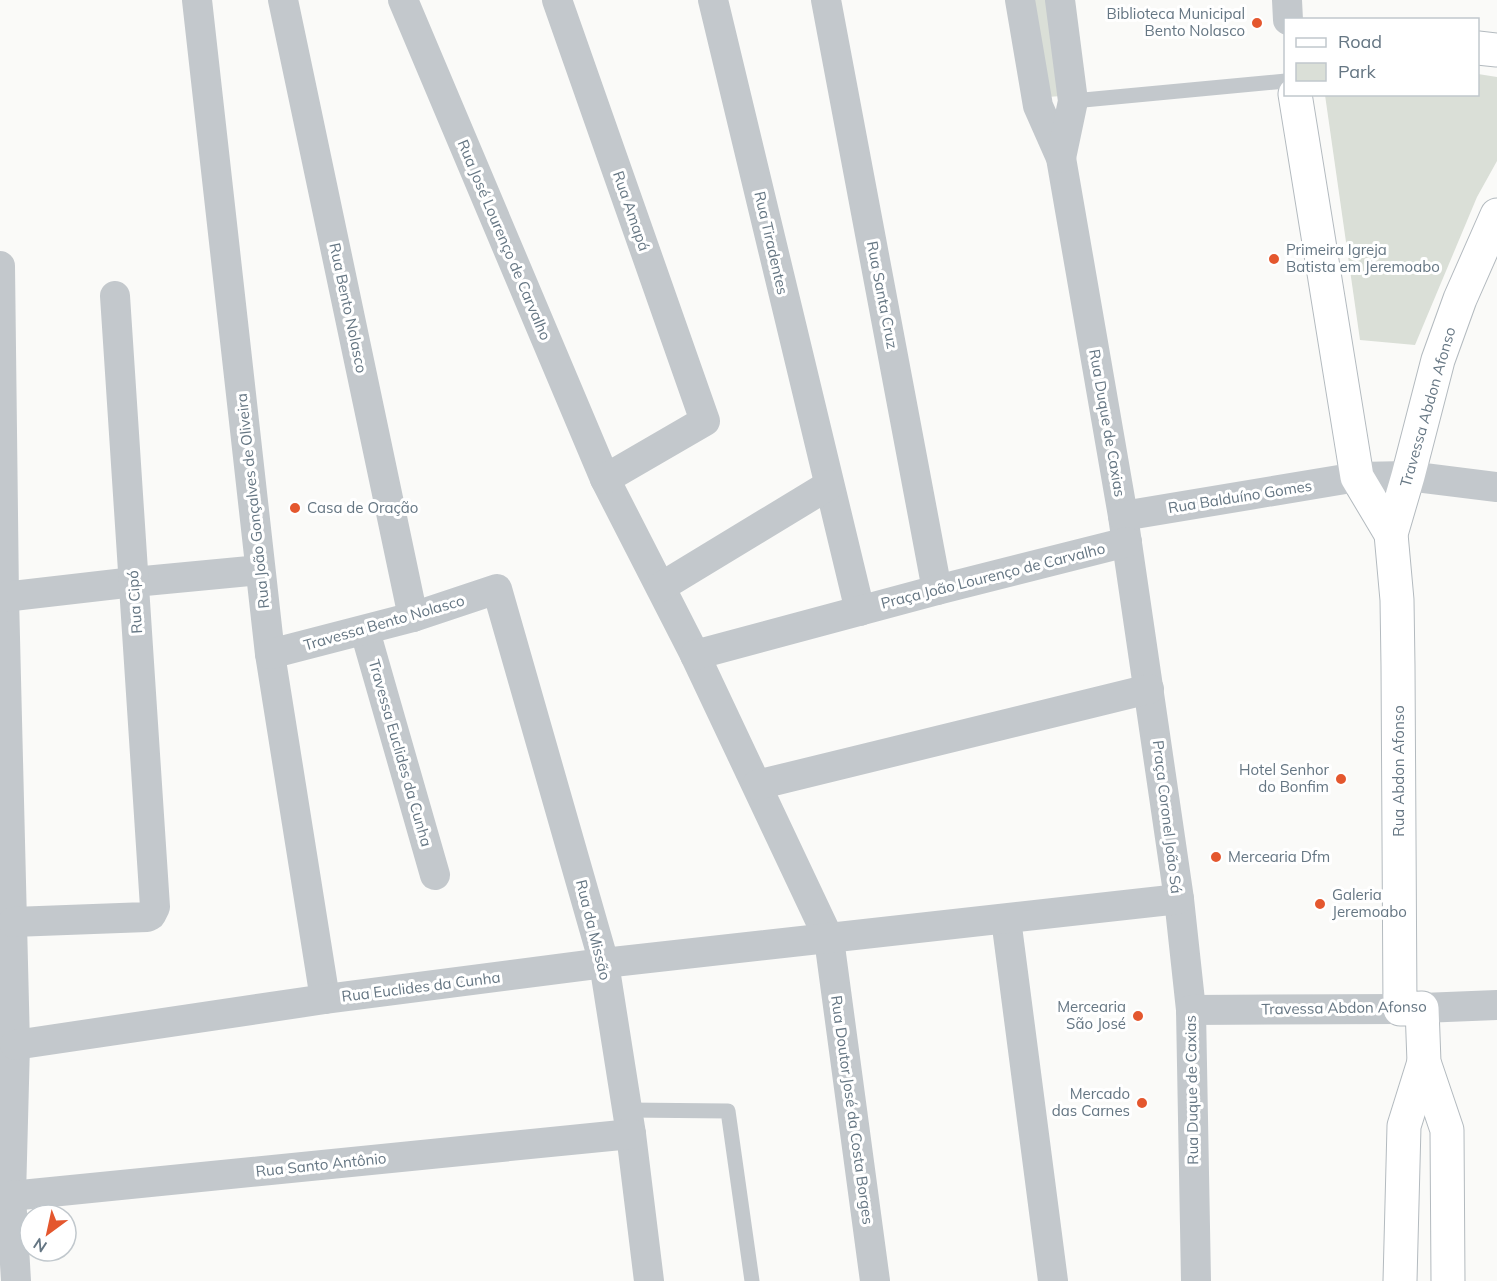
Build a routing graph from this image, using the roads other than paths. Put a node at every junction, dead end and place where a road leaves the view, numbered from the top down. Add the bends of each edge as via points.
1 (197, 0) edge
2 (283, 0) edge
3 (403, 0) edge
4 (557, 0) edge
5 (713, 0) edge
6 (826, 0) edge
7 (1020, 0) edge
8 (1060, 0) edge
9 (1287, 0) edge
10 (1288, 18) edge
11 (1479, 48) edge
12 (1497, 50) edge
13 (1284, 81) edge
14 (1295, 96) edge
15 (1073, 101) junction
16 (1061, 158) junction
17 (1497, 215) edge
18 (0, 266) edge
19 (115, 296) dead end
20 (1408, 476) junction
21 (1357, 477) junction
22 (605, 479) junction
23 (829, 485) junction
24 (1497, 487) edge
25 (1125, 529) junction
26 (1391, 534) junction
27 (260, 570) junction
28 (134, 582) junction
29 (661, 587) junction
30 (497, 589) joint
31 (937, 590) junction
32 (4, 597) junction
33 (860, 611) junction
34 (413, 617) junction
35 (365, 631) junction
36 (270, 654) junction
37 (695, 655) junction
38 (1149, 689) junction
39 (757, 785) junction
40 (435, 875) dead end
41 (1179, 899) junction
42 (1006, 919) junction
43 (13, 922) junction
44 (829, 939) junction
45 (604, 963) junction
46 (325, 999) junction
47 (1497, 1005) edge
48 (1411, 1008) junction
49 (1191, 1010) junction
50 (15, 1046) junction
51 (1424, 1062) junction
52 (629, 1122) junction
53 (11, 1196) junction
54 (16, 1281) edge
55 (649, 1281) edge
56 (752, 1281) edge
57 (874, 1281) edge
58 (1053, 1281) edge
59 (1196, 1281) edge
60 (1400, 1281) edge
61 (1448, 1281) edge

1 - 27 street, Rua João Gonçalves de Oliveira
2 - 34 street, Rua Bento Nolasco
3 - 22 street, Rua José Lourenço de Carvalho
4 - 22 street, Rua Amapá via 705,422
5 - 23 street, Rua Tiradentes
6 - 31 street, Rua Santa Cruz
7 - 16 street, Rua Duque de Caxias via 1038,106
8 - 15 street, Rua Duque de Caxias
9 - 10 street
11 - 12 street
13 - 15 lane
14 - 21 street
15 - 16 street, Rua Duque de Caxias
16 - 25 street, Rua Duque de Caxias
17 - 20 street, Travessa Abdon Afonso via 1438,360
18 - 32 street
19 - 28 street, Rua Cipó
20 - 21 street, Rua Balduíno Gomes
20 - 24 street, Rua Balduíno Gomes
20 - 26 street, Travessa Abdon Afonso
21 - 25 street, Rua Balduíno Gomes
21 - 26 street
22 - 29 street
23 - 29 street
23 - 33 street, Praça João Lourenço de Carvalho
25 - 31 street, Praça João Lourenço de Carvalho
25 - 38 street, Rua Duque de Caxias
26 - 48 street, Rua Abdon Afonso via 1397,600
27 - 28 street
27 - 36 street, Rua João Gonçalves de Oliveira
28 - 32 street
28 - 43 street, Rua Cipó via 155,907 147,917
29 - 37 street
30 - 34 street, Travessa Bento Nolasco
30 - 45 street, Rua da Missão
31 - 33 street, Praça João Lourenço de Carvalho
32 - 43 street
33 - 37 street, Praça João Lourenço de Carvalho
34 - 35 street, Travessa Bento Nolasco
35 - 36 street, Travessa Bento Nolasco
35 - 40 street, Travessa Euclides da Cunha
36 - 46 street, Rua João Gonçalves de Oliveira
37 - 39 street
38 - 39 street
38 - 41 street, Praça Coronel João Sá
39 - 44 street
41 - 42 street, Praça Coronel João Sá
41 - 49 street, Rua Duque de Caxias
42 - 44 street, Praça Coronel João Sá
42 - 58 street
43 - 50 street
44 - 45 street, Rua Euclides da Cunha
44 - 57 street, Rua Doutor José da Costa Borges
45 - 46 street, Rua Euclides da Cunha
45 - 52 street, Rua da Missão
46 - 50 street, Rua Euclides da Cunha
47 - 48 street, Travessa Abdon Afonso
48 - 49 street, Travessa Abdon Afonso
48 - 51 street, Rua Abdon Afonso
49 - 59 street, Rua Duque de Caxias
50 - 53 street
51 - 60 street via 1404,1126
51 - 61 street via 1447,1130
52 - 53 street, Rua Santo Antônio
52 - 55 street, Rua da Missão
52 - 56 lane via 728,1111
53 - 54 street

